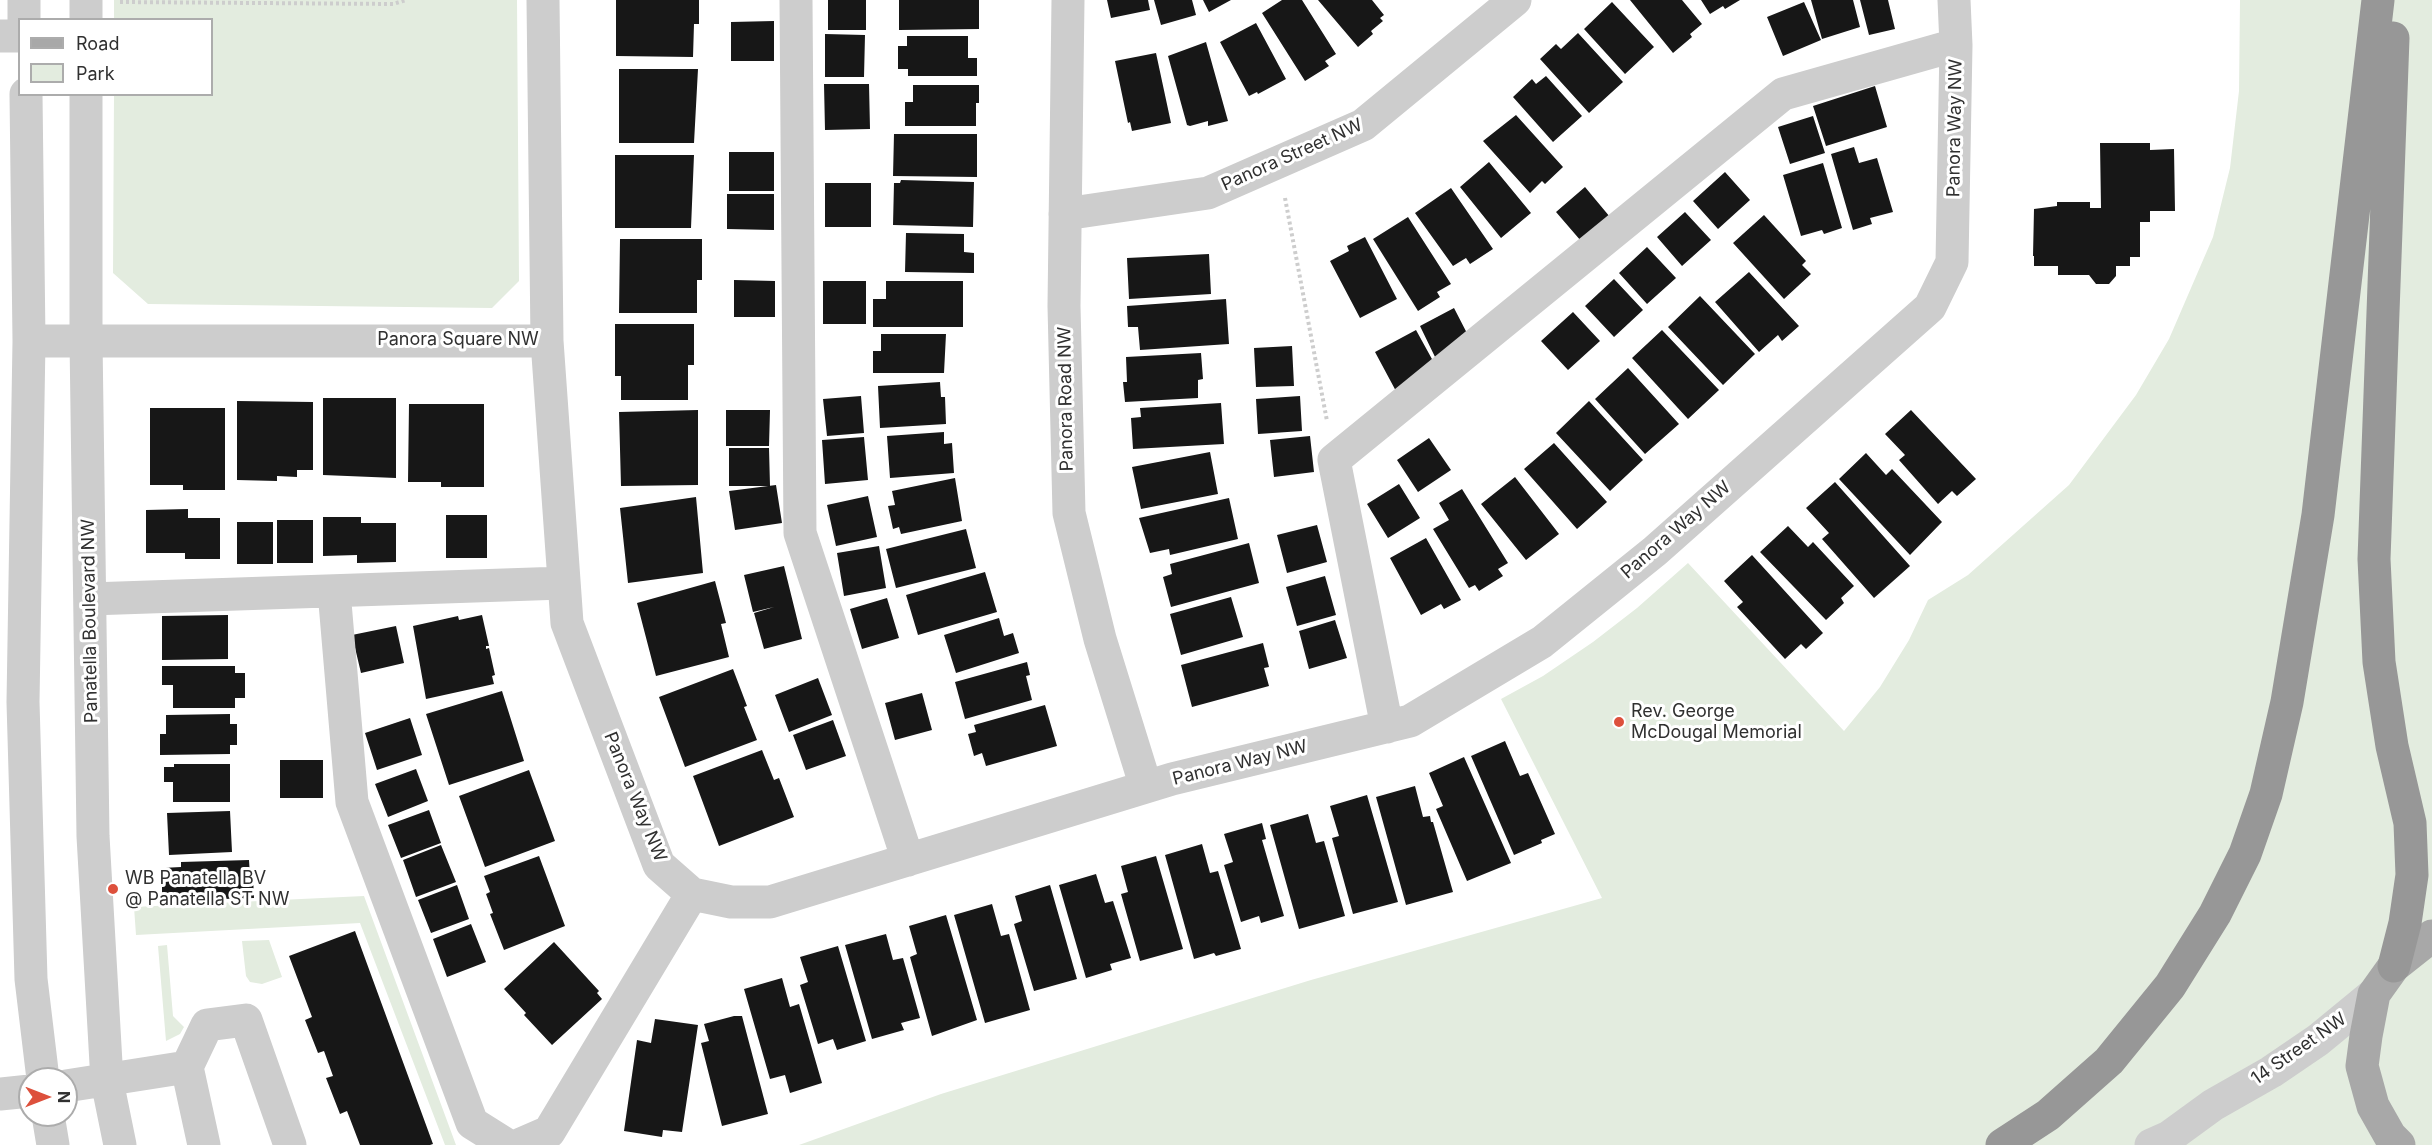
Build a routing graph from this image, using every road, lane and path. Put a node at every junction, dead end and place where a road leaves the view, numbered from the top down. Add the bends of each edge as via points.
1 (24, 0) edge
2 (406, 0) edge
3 (543, 0) edge
4 (796, 0) edge
5 (1068, 0) edge
6 (1515, 0) edge
7 (1954, 0) edge
8 (2378, 0) edge
9 (2395, 0) edge
10 (86, 7) edge
11 (24, 18) edge
12 (0, 36) edge
13 (18, 36) edge
14 (1956, 45) junction
15 (26, 96) edge
16 (86, 96) edge
17 (1278, 163) junction
18 (1065, 214) junction
19 (29, 340) junction
20 (86, 340) junction
21 (547, 341) junction
22 (1334, 460) junction
23 (563, 583) junction
24 (334, 591) junction
25 (90, 599) junction
26 (1387, 727) junction
27 (1146, 787) junction
28 (908, 860) junction
29 (692, 894) junction
30 (2432, 936) edge
31 (2394, 966) junction
32 (2374, 994) junction
33 (42, 1067) edge
34 (188, 1067) junction
35 (107, 1082) junction
36 (78, 1085) edge
37 (18, 1092) edge
38 (0, 1094) edge
39 (50, 1127) edge
40 (53, 1145) edge
41 (120, 1145) edge
42 (204, 1145) edge
43 (290, 1145) edge
44 (507, 1145) edge
45 (519, 1145) edge
46 (2002, 1145) edge
47 (2151, 1145) edge
48 (2399, 1145) edge

1 - 11 street
2 - 10 path via 393,4
3 - 21 street, Panora Square NW
4 - 28 street via 800,533
5 - 18 street, Panora Road NW
6 - 17 street, Panora Street NW via 1363,125
7 - 14 street, Panora Way NW
8 - 46 highway via 2318,515 2287,702 2266,794 2245,854 2215,914 2170,986 2109,1061 2048,1115
9 - 31 highway via 2374,559 2379,662 2392,746 2410,823 2412,875
12 - 13 street
14 - 22 street via 1783,94
14 - 26 street, Panora Way NW via 1952,262 1930,307 1655,551 1542,642 1410,721
15 - 19 street
16 - 20 street, Panatella Boulevard NW
17 - 18 street, Panora Street NW via 1208,193
17 - 22 path
18 - 27 street, Panora Road NW via 1069,513 1100,639
19 - 20 street, Panora Square NW
19 - 33 street via 23,702 31,979
20 - 21 street, Panora Square NW
20 - 25 street, Panatella Boulevard NW
21 - 23 street, Panora Way NW
22 - 26 street
23 - 24 street
23 - 29 street, Panora Way NW via 567,623 660,865
24 - 25 street
24 - 44 street via 352,802 472,1123
25 - 35 street, Panatella Boulevard NW via 93,836
26 - 27 street, Panora Way NW
27 - 28 street, Panora Way NW
28 - 29 street, Panora Way NW via 770,902 730,902
29 - 45 street via 549,1132
30 - 31 main road, 14 Street NW
31 - 32 main road, 14 Street NW
32 - 47 street, 14 Street NW via 2309,1046
32 - 48 main road via 2362,1066 2373,1106
34 - 35 street
34 - 42 street
34 - 43 street via 207,1025 246,1020
35 - 36 street
35 - 41 street, Panatella Boulevard NW
37 - 38 street
39 - 40 street

